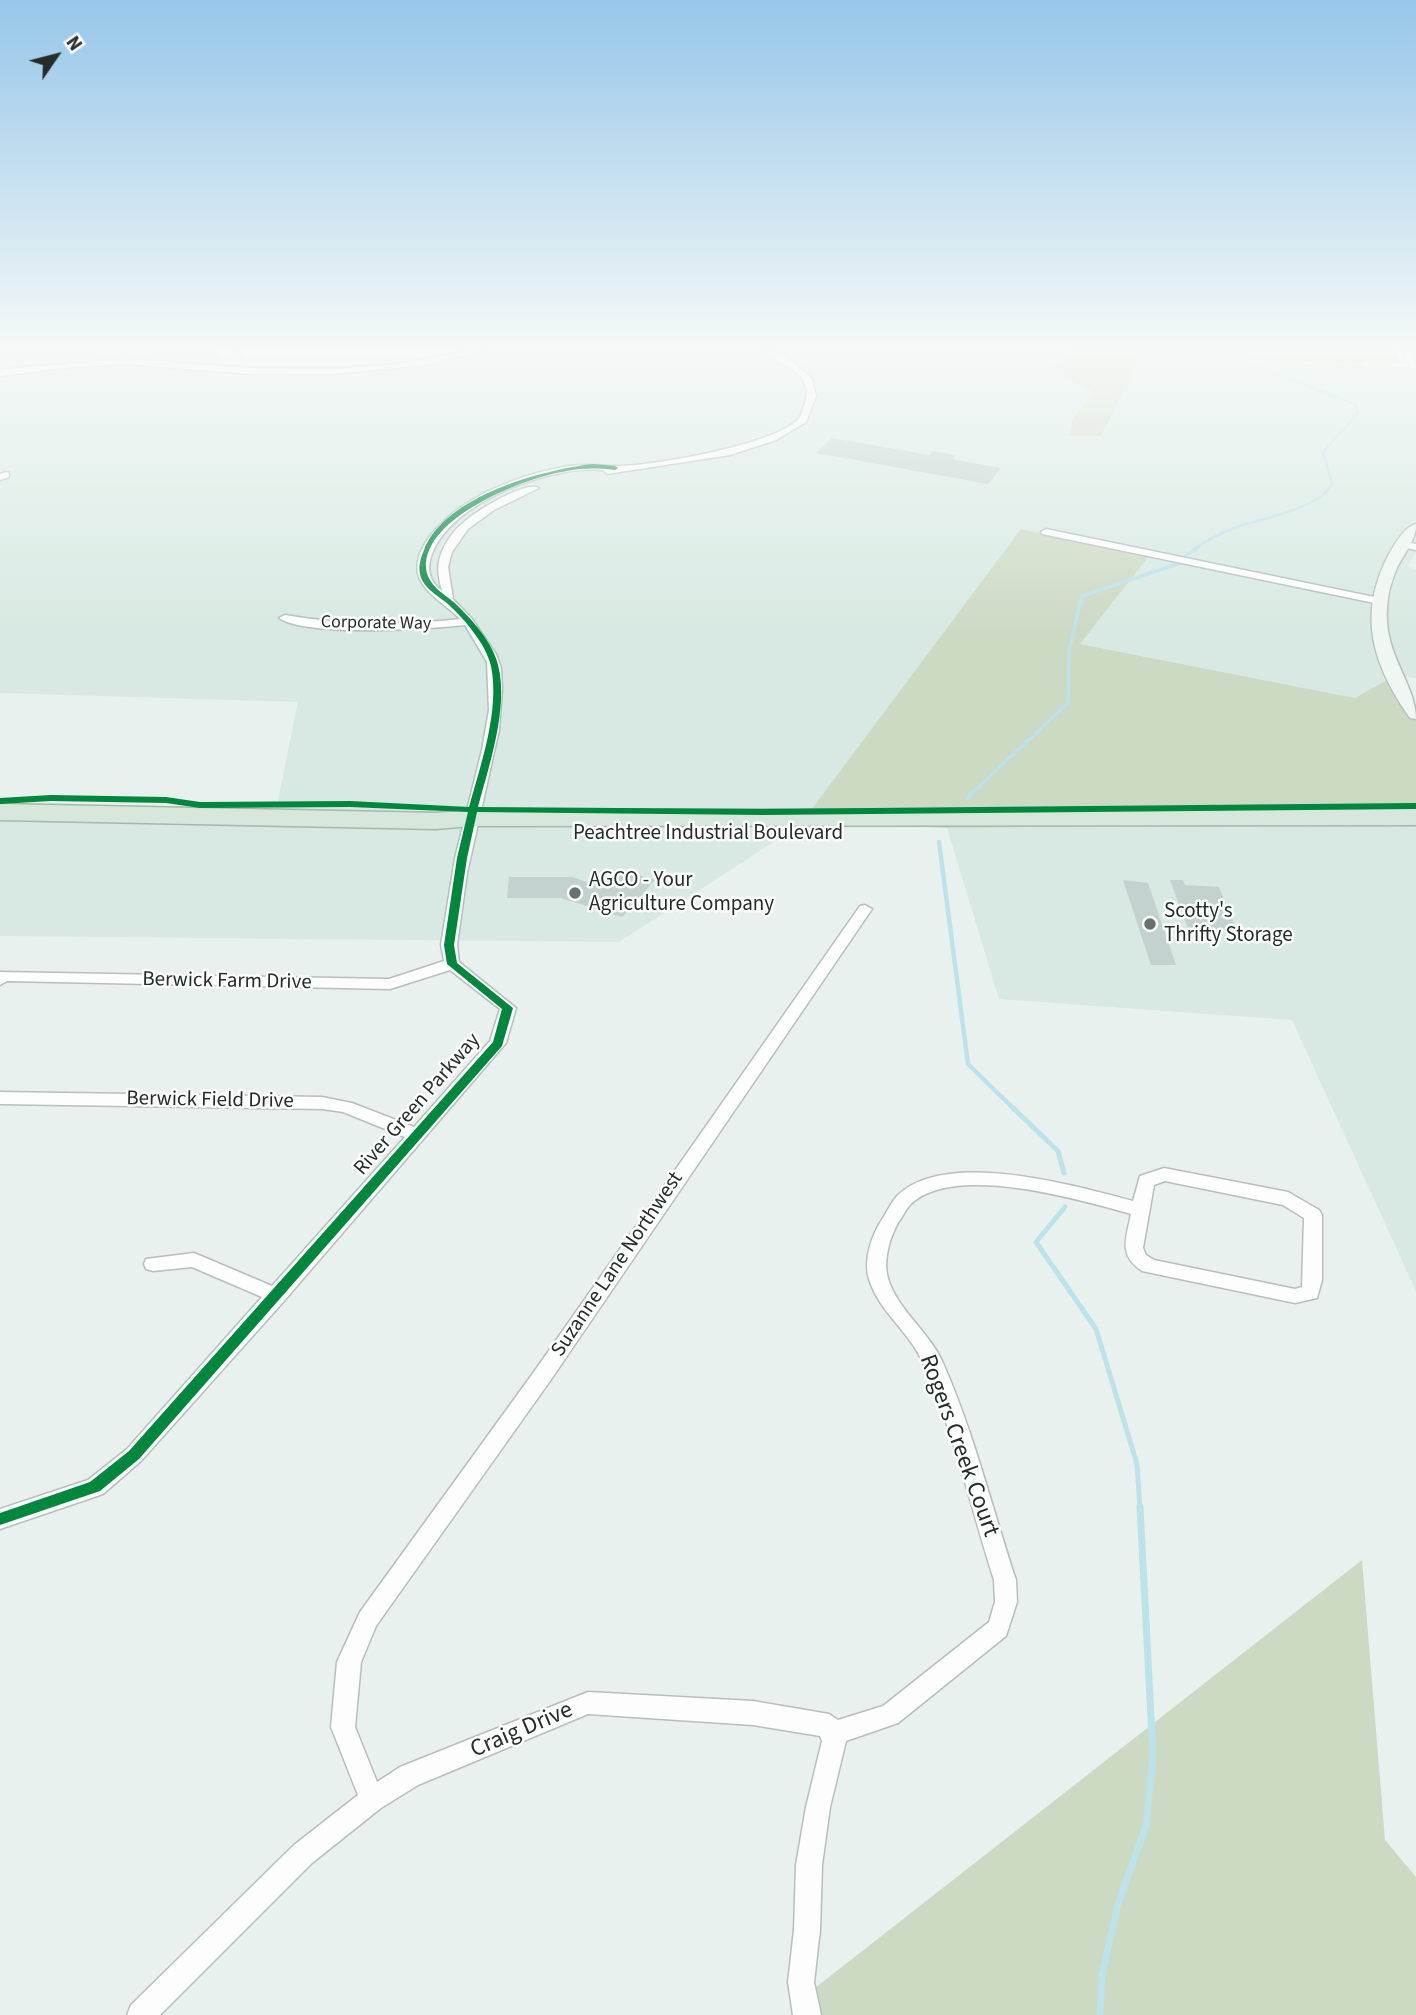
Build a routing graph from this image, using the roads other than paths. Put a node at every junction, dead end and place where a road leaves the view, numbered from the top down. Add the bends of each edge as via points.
1 (751, 445) edge
2 (615, 468) junction
3 (1416, 528) edge
4 (1046, 532) dead end
5 (1409, 545) edge
6 (447, 599) junction
7 (1379, 601) junction
8 (285, 618) dead end
9 (468, 621) junction
10 (1416, 714) edge
11 (0, 812) edge
12 (469, 825) junction
13 (1412, 825) edge
14 (0, 827) edge
15 (865, 909) dead end
16 (452, 964) junction
17 (0, 980) edge
18 (0, 1098) edge
19 (415, 1134) junction
20 (1141, 1210) junction
21 (153, 1264) dead end
22 (277, 1296) junction
23 (0, 1519) edge
24 (832, 1734) junction
25 (372, 1799) junction
26 (141, 2015) edge
27 (807, 2015) edge

1 - 2 street via 727,453
2 - 6 street via 542,485 479,515 452,542 443,568
2 - 6 street via 594,466 536,477 484,496 458,512 439,527 426,547 422,565 425,581
3 - 5 main road
4 - 7 street
5 - 7 main road via 1391,558
6 - 9 street
7 - 10 main road via 1385,661
8 - 9 street, Corporate Way via 420,626
9 - 12 street via 495,665 495,726
11 - 12 highway, Peachtree Industrial Boulevard
12 - 13 highway, Peachtree Industrial Boulevard via 754,836
12 - 14 highway, Peachtree Industrial Boulevard
12 - 16 street via 449,945
15 - 25 street, Suzanne Lane Northwest via 369,1619 349,1662 343,1727
16 - 17 street, Berwick Farm Drive via 390,984 2,976
16 - 19 street, River Green Parkway via 508,1008 505,1027 498,1043
18 - 19 street, Berwick Field Drive via 322,1103 346,1107
19 - 22 street, River Green Parkway
20 - 20 street via 1134,1248 1138,1259 1149,1266 1296,1296 1310,1293 1313,1215 1299,1204 1164,1174 1146,1181
20 - 24 street, Rogers Creek Court via 995,1177 960,1178 917,1192 904,1200 890,1219 877,1256 878,1279 932,1360 1005,1580 1006,1602 998,1628 890,1715
21 - 22 street via 194,1260
22 - 23 street, River Green Parkway via 134,1455 95,1487
24 - 25 street, Craig Drive via 829,1726 753,1713 588,1703 409,1776
24 - 27 street via 809,1865 801,1982
25 - 26 street, Craig Drive via 303,1854

